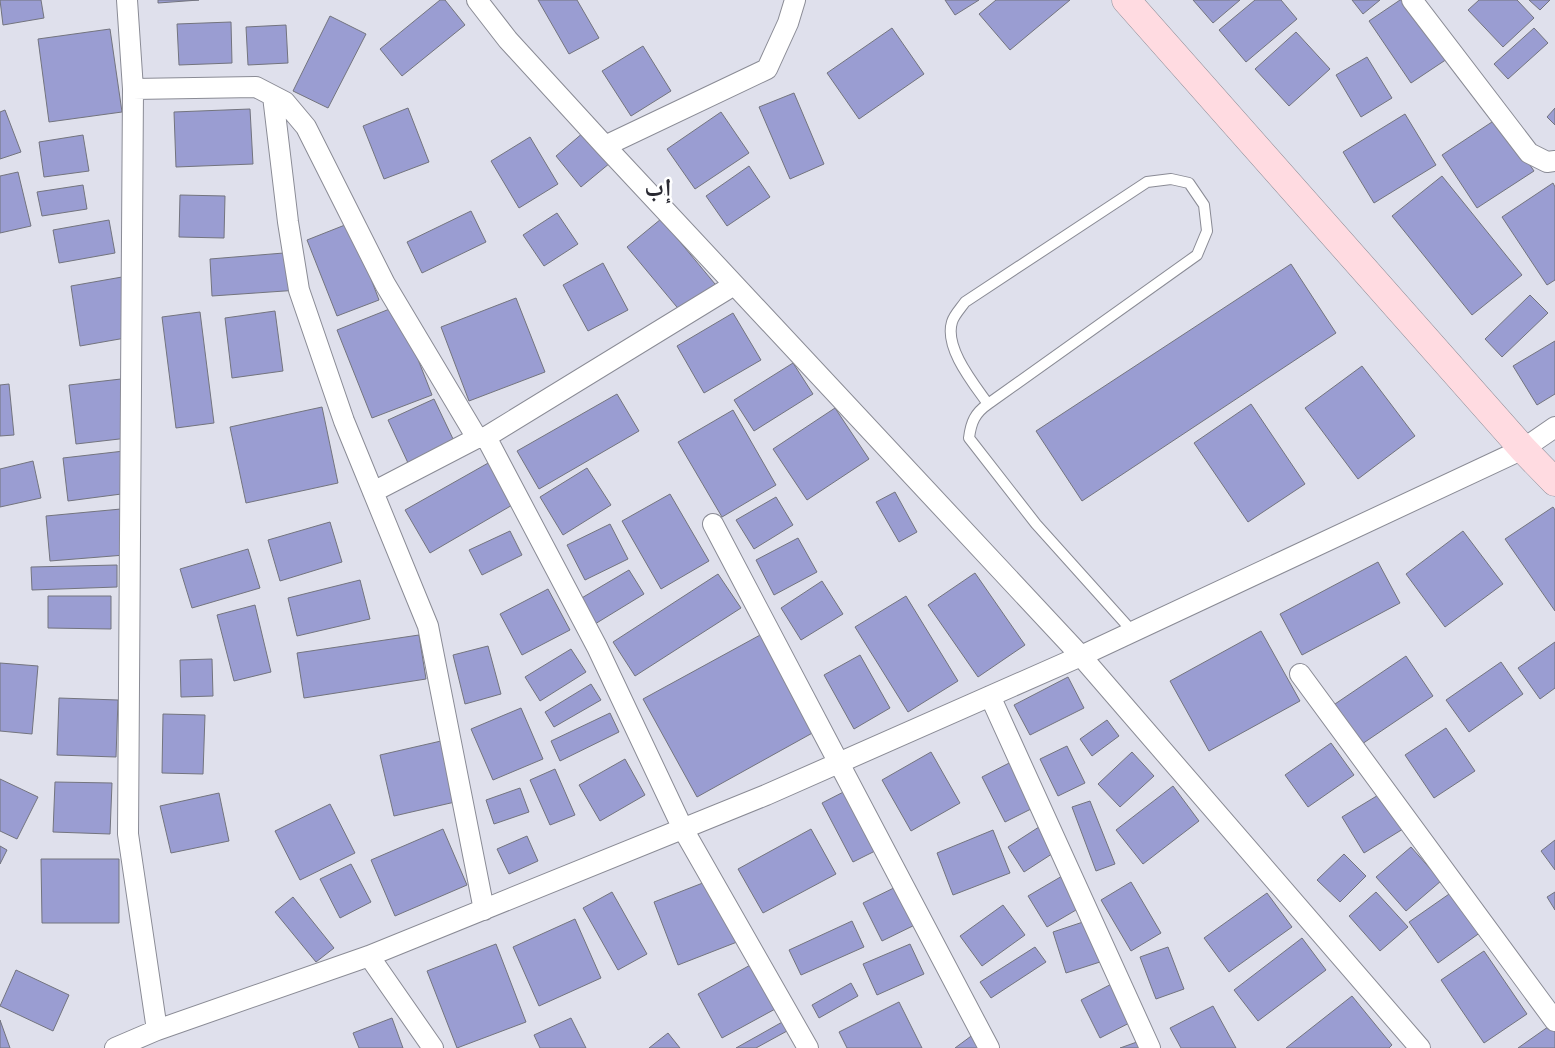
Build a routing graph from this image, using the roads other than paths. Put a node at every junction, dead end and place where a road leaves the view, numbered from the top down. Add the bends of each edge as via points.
1 (127, 0) edge
2 (477, 0) edge
3 (795, 0) edge
4 (1126, 0) edge
5 (1412, 0) edge
6 (133, 89) junction
7 (273, 96) junction
8 (605, 146) junction
9 (1555, 160) edge
10 (734, 284) junction
11 (988, 404) junction
12 (1555, 427) edge
13 (481, 438) junction
14 (1523, 449) junction
15 (1555, 482) edge
16 (373, 492) junction
17 (713, 524) dead end
18 (1133, 632) junction
19 (1080, 656) junction
20 (1300, 674) dead end
21 (990, 696) junction
22 (839, 764) junction
23 (683, 829) junction
24 (484, 910) junction
25 (368, 956) junction
26 (1555, 1021) edge
27 (156, 1030) junction
28 (115, 1048) edge
29 (433, 1048) edge
30 (808, 1048) edge
31 (989, 1048) edge
32 (1150, 1048) edge
33 (1420, 1048) edge

1 - 6 street
2 - 8 street via 508,40
3 - 8 street via 767,69
4 - 14 main road
5 - 9 street via 1529,154 1547,162
6 - 7 street via 256,87
6 - 27 street via 128,834
7 - 13 street via 284,102 306,127 385,284
7 - 16 street via 299,290 344,421
8 - 10 street
10 - 13 street
10 - 19 street
11 - 11 lane via 1196,254 1207,231 1204,205 1189,183 1171,178 1147,182 965,302 952,321 951,339 966,373
11 - 18 lane via 971,422 969,438 1036,524
12 - 14 street
13 - 16 street
13 - 23 street via 597,647
14 - 15 main road
14 - 18 street
16 - 24 street via 428,626
17 - 22 street
18 - 19 street
19 - 21 street
19 - 33 street
20 - 26 street
21 - 22 street
21 - 32 street
22 - 23 street
22 - 31 street
23 - 24 street
23 - 30 street
24 - 25 street
25 - 27 street
25 - 29 street
27 - 28 street

